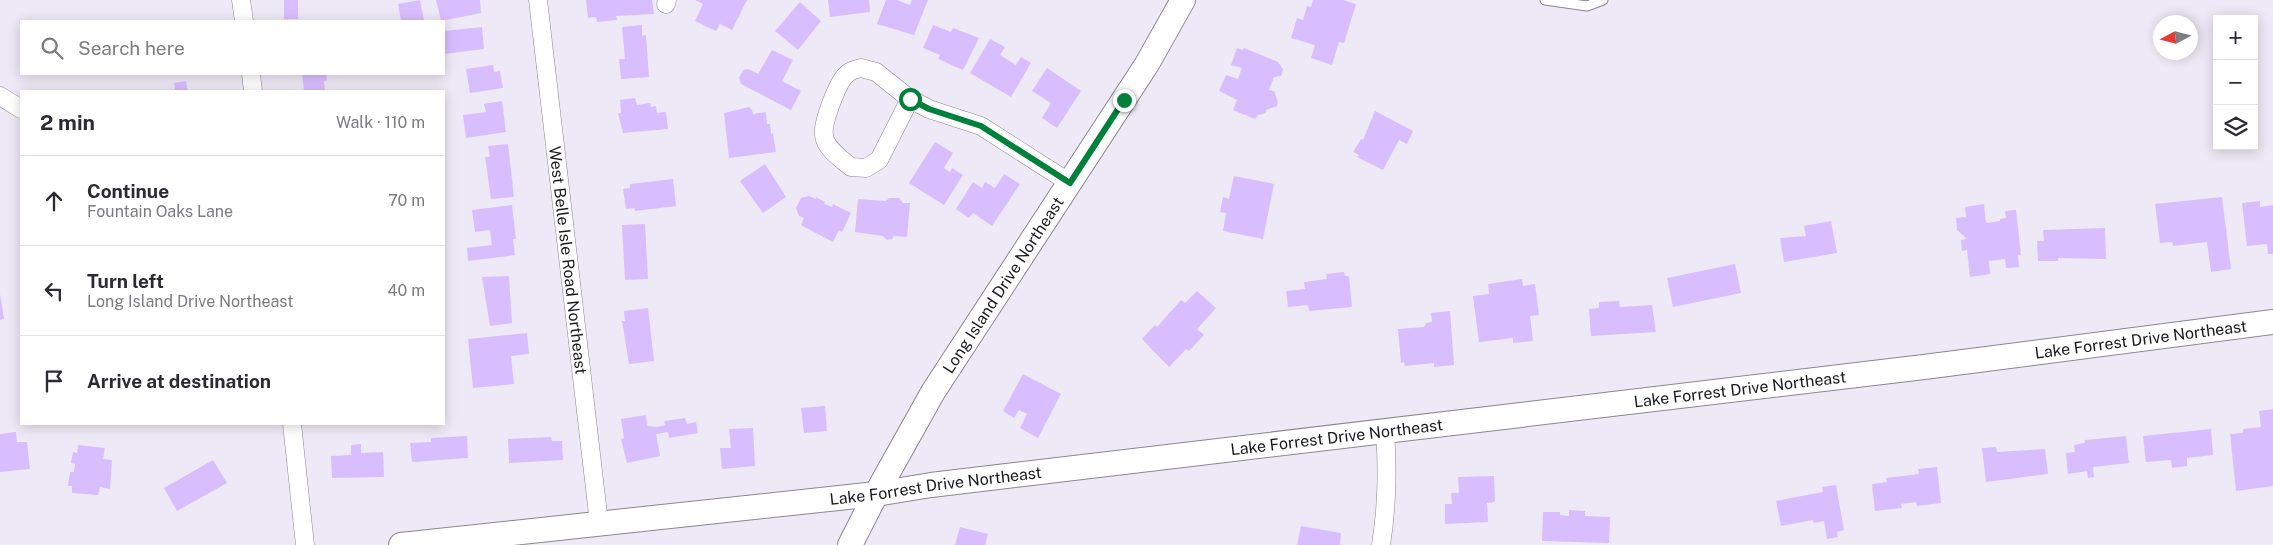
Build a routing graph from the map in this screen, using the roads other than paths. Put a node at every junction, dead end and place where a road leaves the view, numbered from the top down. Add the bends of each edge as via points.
1 (241, 0) edge
2 (538, 0) edge
3 (1183, 0) edge
4 (1545, 0) edge
5 (1602, 0) edge
6 (244, 20) edge
7 (251, 75) edge
8 (253, 90) edge
9 (0, 96) edge
10 (910, 99) junction
11 (20, 108) edge
12 (1070, 183) junction
13 (2273, 322) edge
14 (292, 425) edge
15 (1385, 432) junction
16 (876, 494) junction
17 (599, 523) junction
18 (305, 545) edge
19 (401, 545) edge
20 (850, 545) edge
21 (1381, 545) edge

1 - 6 street
2 - 17 street, West Belle Isle Road Northeast
3 - 12 street, Long Island Drive Northeast via 1147,64
4 - 5 lane via 1587,6
7 - 8 street
9 - 11 street
10 - 10 street via 879,160 866,168 851,167 827,144 825,123 840,83 853,70 861,68 876,72
10 - 12 street via 929,109 981,126
12 - 16 street, Long Island Drive Northeast via 933,392
13 - 15 street, Lake Forrest Drive Northeast
14 - 18 street
15 - 16 street, Lake Forrest Drive Northeast
15 - 21 street via 1388,468
16 - 17 street, Lake Forrest Drive Northeast
16 - 20 street, Long Island Drive Northeast
17 - 19 street, Lake Forrest Drive Northeast

